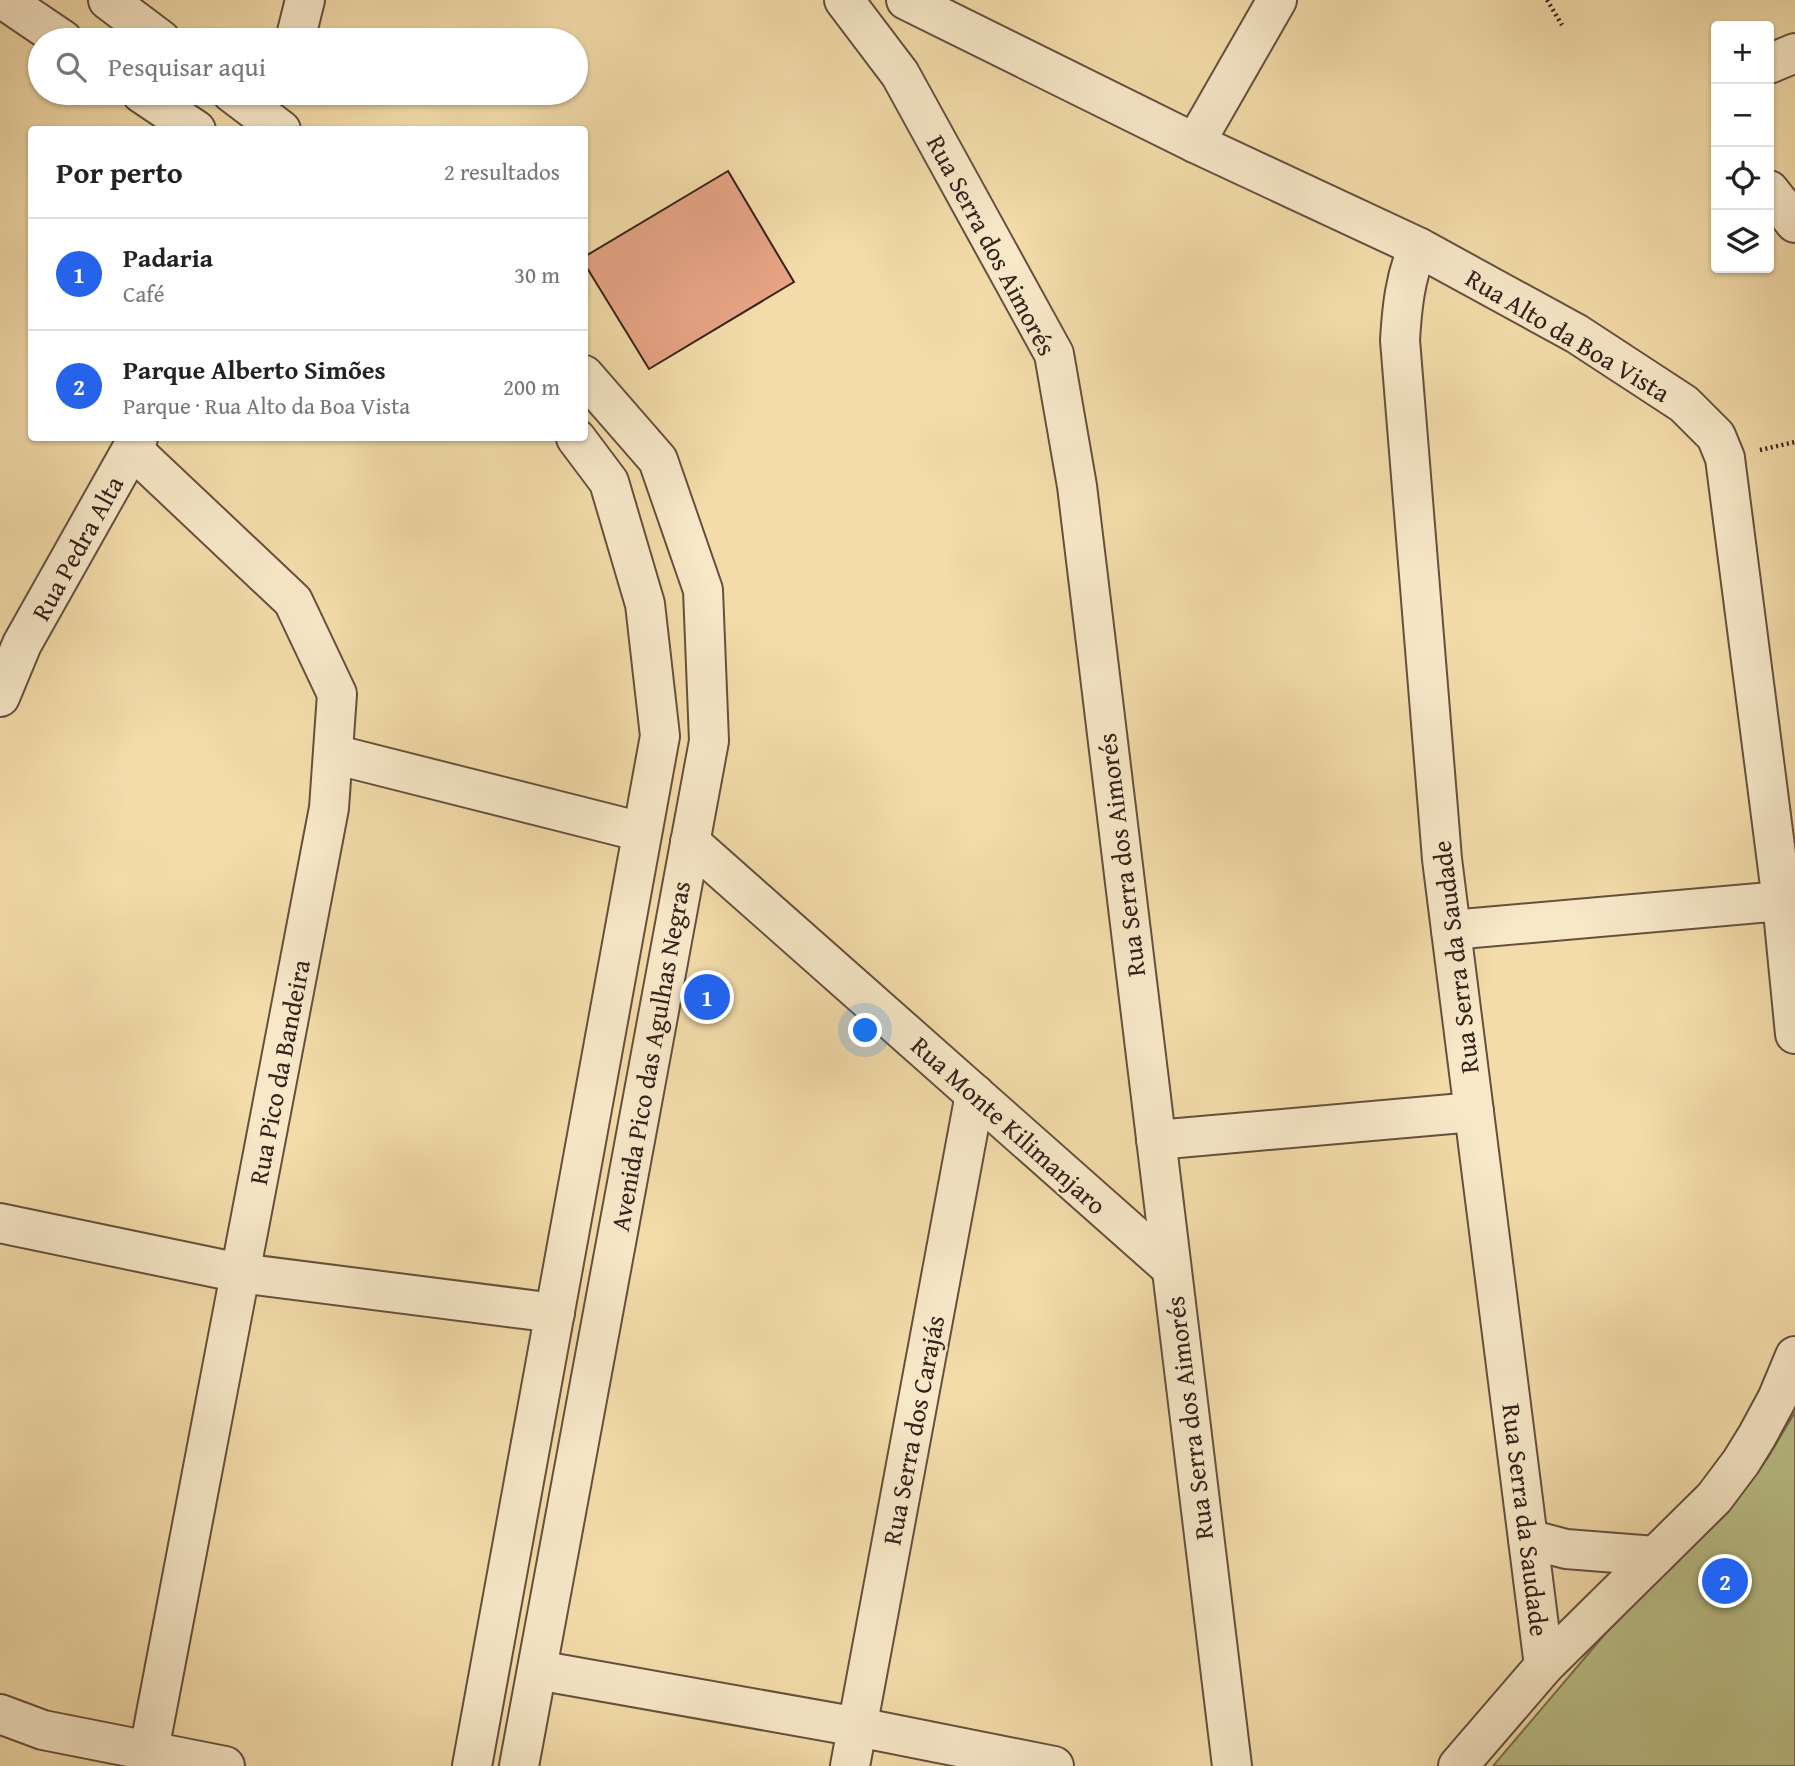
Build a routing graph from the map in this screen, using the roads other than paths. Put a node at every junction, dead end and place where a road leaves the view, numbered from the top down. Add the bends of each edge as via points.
1 (4, 0) edge
2 (108, 0) edge
3 (305, 0) edge
4 (844, 0) edge
5 (906, 0) edge
6 (1277, 0) edge
7 (45, 28) edge
8 (146, 28) edge
9 (299, 28) edge
10 (1795, 52) edge
11 (1774, 62) edge
12 (159, 105) edge
13 (253, 105) edge
14 (278, 119) edge
15 (189, 126) edge
16 (1195, 143) junction
17 (1774, 196) edge
18 (1795, 223) edge
19 (1418, 247) junction
20 (588, 380) edge
21 (578, 441) edge
22 (135, 443) edge
23 (11, 637) edge
24 (0, 696) edge
25 (333, 754) junction
26 (642, 832) junction
27 (690, 842) junction
28 (1782, 901) junction
29 (1451, 930) junction
30 (1795, 1034) edge
31 (975, 1094) junction
32 (1474, 1112) junction
33 (1156, 1140) junction
34 (0, 1223) edge
35 (1171, 1268) junction
36 (240, 1273) junction
37 (555, 1313) junction
38 (1795, 1356) edge
39 (1528, 1539) junction
40 (1655, 1556) junction
41 (1544, 1666) junction
42 (537, 1670) junction
43 (0, 1714) edge
44 (858, 1727) junction
45 (148, 1758) edge
46 (225, 1766) edge
47 (472, 1766) edge
48 (519, 1766) edge
49 (850, 1766) edge
50 (1054, 1766) edge
51 (1231, 1766) edge
52 (1458, 1766) edge

1 - 7 street
2 - 8 street
3 - 9 street
4 - 33 street, Rua Serra dos Aimorés via 900,74 1054,354 1077,486
5 - 16 street, Rua Alto da Boa Vista
6 - 16 street
10 - 11 street
12 - 15 street
13 - 14 street
16 - 19 street, Rua Alto da Boa Vista
17 - 18 street
19 - 28 street, Rua Alto da Boa Vista via 1577,334 1684,404 1716,436 1725,458
19 - 29 street, Rua Serra da Saudade via 1402,301 1399,340
20 - 27 street, Avenida Pico das Agulhas Negras via 658,460 703,590 709,741
21 - 26 street, Avenida Pico das Agulhas Negras via 609,482 645,604 660,736
22 - 23 street, Rua Pedra Alta
22 - 25 street, Rua Pico da Bandeira via 293,601 337,694
23 - 24 street, Rua Pedra Alta
25 - 26 street
25 - 36 street, Rua Pico da Bandeira via 329,808
26 - 37 street, Avenida Pico das Agulhas Negras
27 - 31 street, Rua Monte Kilimanjaro
27 - 42 street, Avenida Pico das Agulhas Negras
28 - 29 street
28 - 30 street, Rua Alto da Boa Vista
29 - 32 street, Rua Serra da Saudade
31 - 35 street, Rua Monte Kilimanjaro
31 - 44 street, Rua Serra dos Carajás
32 - 33 street
32 - 39 street, Rua Serra da Saudade
33 - 35 street, Rua Serra dos Aimorés
34 - 36 street
35 - 51 street, Rua Serra dos Aimorés
36 - 37 street
36 - 45 street, Rua Pico da Bandeira
37 - 47 street, Avenida Pico das Agulhas Negras
38 - 40 street via 1741,1462 1714,1498
39 - 40 street via 1566,1549
39 - 41 street, Rua Serra da Saudade
40 - 41 street
41 - 52 street
42 - 44 street
42 - 48 street, Avenida Pico das Agulhas Negras
43 - 45 street via 43,1731
44 - 49 street, Rua Serra dos Carajás
44 - 50 street
45 - 46 street

